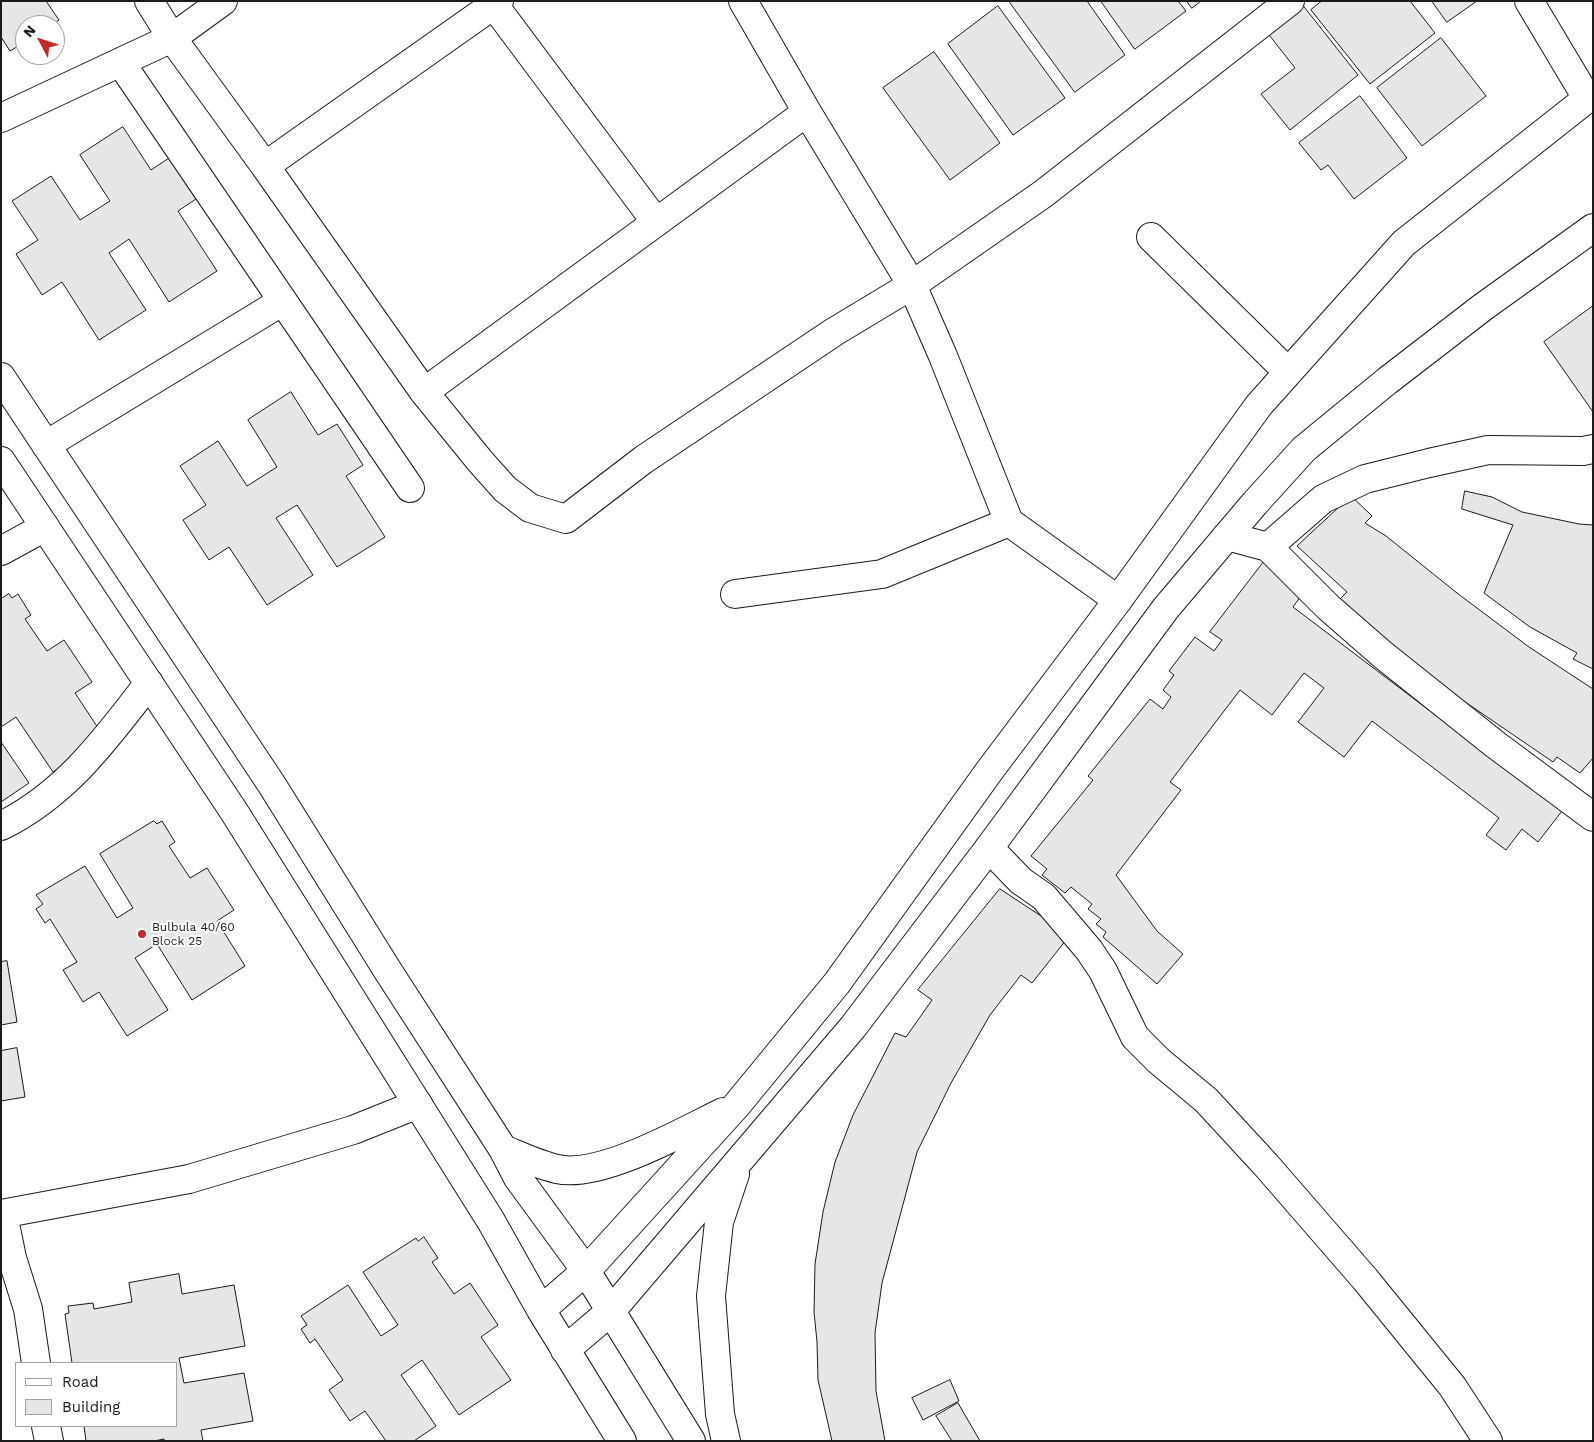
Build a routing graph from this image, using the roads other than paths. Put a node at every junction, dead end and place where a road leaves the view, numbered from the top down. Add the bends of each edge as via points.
1 (149, 1) edge
2 (223, 1) edge
3 (743, 1) edge
4 (1290, 1) edge
5 (1529, 1) edge
6 (497, 3) edge
7 (172, 38) junction
8 (121, 63) junction
9 (1590, 96) edge
10 (807, 112) junction
11 (1, 118) edge
12 (265, 166) junction
13 (656, 222) junction
14 (1593, 228) edge
15 (1151, 237) dead end
16 (912, 285) junction
17 (283, 300) junction
18 (1288, 372) junction
19 (1, 378) edge
20 (424, 392) junction
21 (46, 445) junction
22 (1593, 449) edge
23 (1, 461) edge
24 (410, 488) dead end
25 (1009, 522) junction
26 (45, 527) junction
27 (1227, 536) junction
28 (1268, 547) junction
29 (1, 551) edge
30 (735, 594) dead end
31 (1118, 600) junction
32 (148, 683) junction
33 (1593, 817) edge
34 (1, 826) edge
35 (989, 848) junction
36 (418, 1104) junction
37 (736, 1106) junction
38 (503, 1149) junction
39 (740, 1159) junction
40 (2, 1214) edge
41 (586, 1271) junction
42 (541, 1310) junction
43 (611, 1312) junction
44 (565, 1350) junction
45 (36, 1362) edge
46 (46, 1427) edge
47 (49, 1441) edge
48 (622, 1441) edge
49 (691, 1441) edge
50 (726, 1441) edge
51 (1488, 1441) edge

1 - 7 street
2 - 7 street
3 - 10 street
4 - 16 street via 1043,194
5 - 9 street
6 - 12 street
6 - 13 street
7 - 8 street
7 - 12 street
8 - 11 street
8 - 17 street
9 - 18 street via 1404,243
10 - 13 street
10 - 16 street
12 - 20 street
13 - 20 street
14 - 27 street via 1387,380 1304,449
15 - 18 street
16 - 20 street via 834,332 650,454 566,519 530,508 504,489
16 - 25 street
17 - 21 street
17 - 24 street
18 - 31 street via 1260,405
19 - 21 street
21 - 38 street via 272,785
22 - 28 street via 1488,450 1365,479 1323,499
23 - 26 street
25 - 30 street via 882,574
25 - 31 street
26 - 29 street
26 - 32 street
27 - 28 street
27 - 35 street via 1166,608
28 - 33 street via 1328,607 1383,655
31 - 37 street via 990,770 837,983
32 - 34 street via 105,741 62,786
32 - 36 street via 233,810
35 - 39 street via 853,1027
35 - 51 street via 1021,881 1044,897 1089,950 1103,971 1135,1037 1206,1100 1266,1165 1452,1386
36 - 40 street via 353,1130 189,1179
36 - 42 street via 491,1221
37 - 38 street via 628,1158 583,1169 558,1170
37 - 41 street
38 - 41 street via 518,1178
39 - 43 street
39 - 50 street via 719,1222 711,1296 720,1414
40 - 45 street via 28,1309
41 - 42 street
41 - 43 street
42 - 44 street
43 - 44 street
43 - 49 street
44 - 48 street
46 - 47 street

